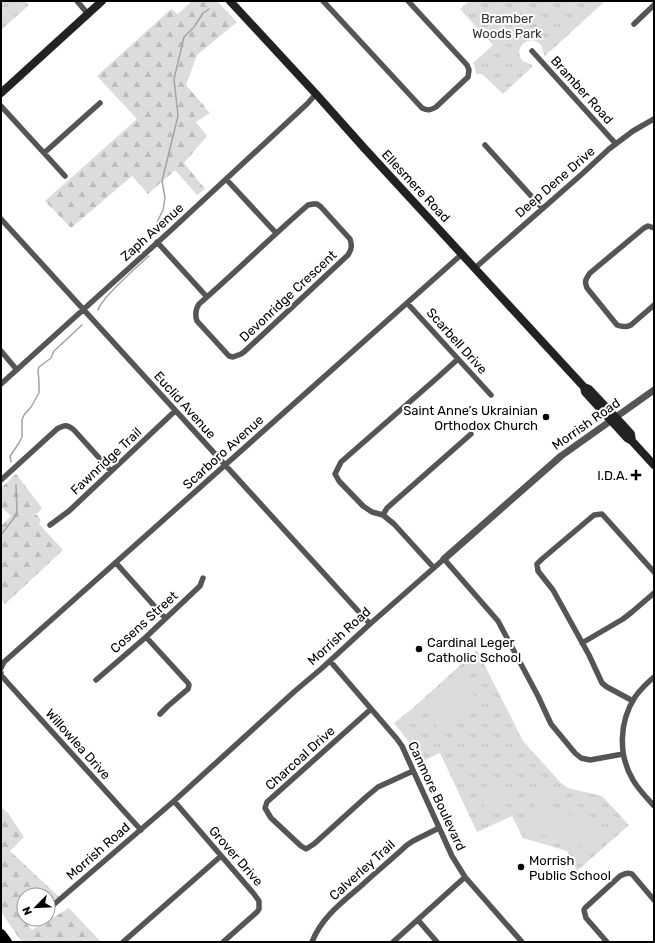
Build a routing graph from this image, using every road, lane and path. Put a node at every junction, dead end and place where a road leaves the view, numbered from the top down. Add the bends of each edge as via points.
1 (77, 1) edge
2 (102, 1) edge
3 (230, 1) edge
4 (322, 1) edge
5 (408, 1) edge
6 (654, 5) edge
7 (88, 14) junction
8 (634, 24) dead end
9 (532, 51) dead end
10 (1, 93) edge
11 (316, 94) junction
12 (100, 103) dead end
13 (1, 106) edge
14 (653, 122) edge
15 (616, 144) junction
16 (485, 146) dead end
17 (44, 153) junction
18 (65, 176) dead end
19 (226, 179) junction
20 (542, 208) junction
21 (1, 219) edge
22 (654, 228) edge
23 (276, 232) junction
24 (157, 242) junction
25 (462, 254) junction
26 (475, 268) junction
27 (207, 297) junction
28 (407, 303) junction
29 (654, 305) edge
30 (83, 310) junction
31 (1, 351) edge
32 (458, 359) junction
33 (17, 370) junction
34 (1, 384) edge
35 (654, 390) edge
36 (491, 395) dead end
37 (175, 411) junction
38 (613, 419) junction
39 (471, 434) dead end
40 (225, 465) junction
41 (654, 465) edge
42 (111, 472) junction
43 (1, 480) edge
44 (383, 515) junction
45 (50, 525) dead end
46 (444, 559) junction
47 (116, 563) junction
48 (434, 568) junction
49 (654, 572) edge
50 (203, 578) dead end
51 (654, 593) edge
52 (165, 618) junction
53 (370, 624) junction
54 (146, 637) junction
55 (582, 643) junction
56 (330, 661) junction
57 (1, 668) edge
58 (1, 673) edge
59 (654, 677) edge
60 (96, 680) dead end
61 (633, 701) junction
62 (371, 709) junction
63 (160, 714) dead end
64 (623, 754) junction
65 (414, 771) junction
66 (174, 801) junction
67 (654, 806) edge
68 (439, 828) junction
69 (141, 830) junction
70 (221, 856) junction
71 (465, 877) junction
72 (654, 900) edge
73 (56, 903) edge
74 (418, 920) junction
75 (1, 934) edge
76 (7, 942) edge
77 (123, 942) edge
78 (223, 942) edge
79 (312, 942) edge
80 (393, 942) edge
81 (437, 942) edge
82 (522, 942) edge
83 (606, 942) edge

1 - 7 street
2 - 7 main road
3 - 11 main road, Ellesmere Road
4 - 5 street via 422,108 432,110 468,77 469,70
6 - 8 street
7 - 10 main road
9 - 15 street, Bramber Road
11 - 19 street, Zaph Avenue
11 - 25 main road, Ellesmere Road
12 - 17 street
13 - 17 street
14 - 15 street, Deep Dene Drive
15 - 20 street, Deep Dene Drive
16 - 20 street
17 - 18 street
19 - 23 street
19 - 24 street, Zaph Avenue
20 - 26 street, Deep Dene Drive
21 - 30 street, Euclid Avenue
22 - 29 street via 644,228 590,273 585,284 619,326 632,325
23 - 27 street, Devonridge Crescent
23 - 27 street, Devonridge Crescent via 308,205 317,204 350,239 351,251 265,333 241,354 233,357 229,356 195,316 196,308
24 - 27 street
24 - 30 street, Zaph Avenue
25 - 26 main road, Ellesmere Road
25 - 28 street, Scarboro Avenue
26 - 38 main road, Ellesmere Road via 584,387 589,389
28 - 32 street, Scarbell Drive
28 - 40 street, Scarboro Avenue
30 - 33 street, Zaph Avenue
30 - 37 street, Euclid Avenue
31 - 33 street
32 - 36 street, Scarbell Drive
32 - 44 street via 340,462 335,474 363,506
33 - 34 street, Zaph Avenue
35 - 38 street, Morrish Road
37 - 40 street, Euclid Avenue
37 - 42 street, Fawnridge Trail
38 - 41 main road, Ellesmere Road via 631,434 632,440
38 - 46 street, Morrish Road via 560,456
39 - 44 street via 387,508
40 - 47 street, Scarboro Avenue
40 - 53 street, Euclid Avenue
42 - 43 street via 70,426 62,426
42 - 45 street, Fawnridge Trail
44 - 48 street
46 - 48 street, Morrish Road
46 - 64 street via 498,621 551,724 575,753 590,760
47 - 52 street
47 - 57 street, Scarboro Avenue via 4,662
48 - 53 street, Morrish Road
49 - 55 street via 602,514 594,515 542,559 538,564 538,571 552,590
50 - 52 street, Cosens Street via 200,586
51 - 55 street via 622,619
52 - 54 street, Cosens Street
53 - 56 street, Morrish Road
54 - 60 street, Cosens Street
54 - 63 street via 189,686
55 - 61 street via 602,683
56 - 62 street, Canmore Boulevard
56 - 66 street, Morrish Road
58 - 69 street, Willowlea Drive
59 - 61 street
61 - 64 street via 622,734
62 - 65 street, Canmore Boulevard via 397,739
62 - 65 street, Charcoal Drive via 267,802 265,808 271,818 306,849 378,787
64 - 67 street via 632,779
65 - 68 street, Canmore Boulevard
66 - 69 street, Morrish Road
66 - 70 street, Grover Drive
68 - 71 street, Canmore Boulevard
68 - 79 street, Calverley Trail via 407,845 347,898 322,924
69 - 73 street, Morrish Road
70 - 77 street
70 - 78 street, Grover Drive via 257,898 260,905 257,912
71 - 74 street
71 - 82 street, Canmore Boulevard
72 - 83 street via 632,874 620,876 584,910 586,918
74 - 80 street
74 - 81 street
75 - 76 highway

